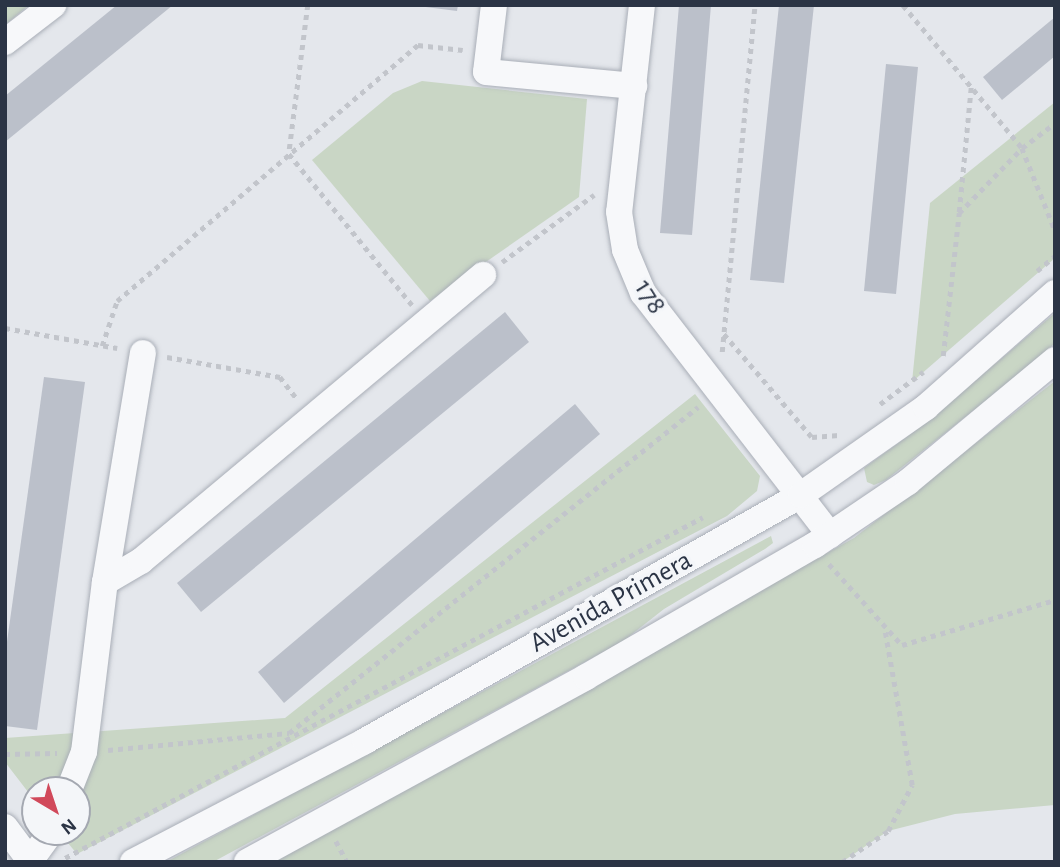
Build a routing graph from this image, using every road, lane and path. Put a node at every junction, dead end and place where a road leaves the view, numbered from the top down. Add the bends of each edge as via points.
1 (53, 5) edge
2 (308, 5) edge
3 (494, 5) edge
4 (642, 5) edge
5 (755, 5) edge
6 (903, 5) edge
7 (5, 42) edge
8 (488, 53) junction
9 (634, 86) junction
10 (971, 87) junction
11 (1055, 123) edge
12 (1022, 148) junction
13 (289, 154) junction
14 (624, 174) junction
15 (959, 213) junction
16 (1055, 230) edge
17 (1055, 256) edge
18 (1034, 274) dead end
19 (484, 275) joint
20 (1055, 293) edge
21 (425, 322) junction
22 (724, 334) junction
23 (102, 345) dead end
24 (953, 347) dead end
25 (143, 353) dead end
26 (943, 356) junction
27 (1055, 360) edge
28 (718, 391) junction
29 (938, 397) junction
30 (870, 412) dead end
31 (849, 428) dead end
32 (801, 495) junction
33 (710, 513) dead end
34 (822, 540) junction
35 (105, 582) junction
36 (1055, 600) edge
37 (884, 626) junction
38 (84, 752) junction
39 (5, 754) edge
40 (75, 776) edge
41 (5, 827) edge
42 (41, 846) edge
43 (31, 861) edge
44 (57, 862) edge
45 (133, 862) edge
46 (247, 862) edge
47 (842, 862) edge

1 - 7 street
2 - 13 path
3 - 8 street
4 - 9 street, 178
5 - 22 path
6 - 10 path
8 - 9 street via 486,72
8 - 13 path via 418,45
9 - 14 street, 178
10 - 12 path
10 - 15 path
11 - 12 path
12 - 15 path
12 - 16 path
13 - 21 path
13 - 23 path via 117,301
14 - 19 path
14 - 28 street, 178 via 619,212 643,293
15 - 26 path
17 - 18 path
19 - 21 street
20 - 29 street, Avenida Primera
21 - 35 street via 141,561
22 - 28 path
22 - 31 path via 812,437 839,435
24 - 26 path
25 - 35 street
26 - 29 path
26 - 30 path
27 - 34 street, Avenida Primera via 908,482
28 - 32 street, 178
28 - 38 path via 289,733
29 - 32 street, Avenida Primera
32 - 34 street, 178
32 - 45 street, Avenida Primera via 365,741
33 - 44 path
34 - 37 path
34 - 46 street, Avenida Primera via 586,677
35 - 38 street
36 - 37 path via 902,645
37 - 47 path via 912,785 888,831
38 - 39 path
38 - 40 street
41 - 43 street
42 - 43 street

